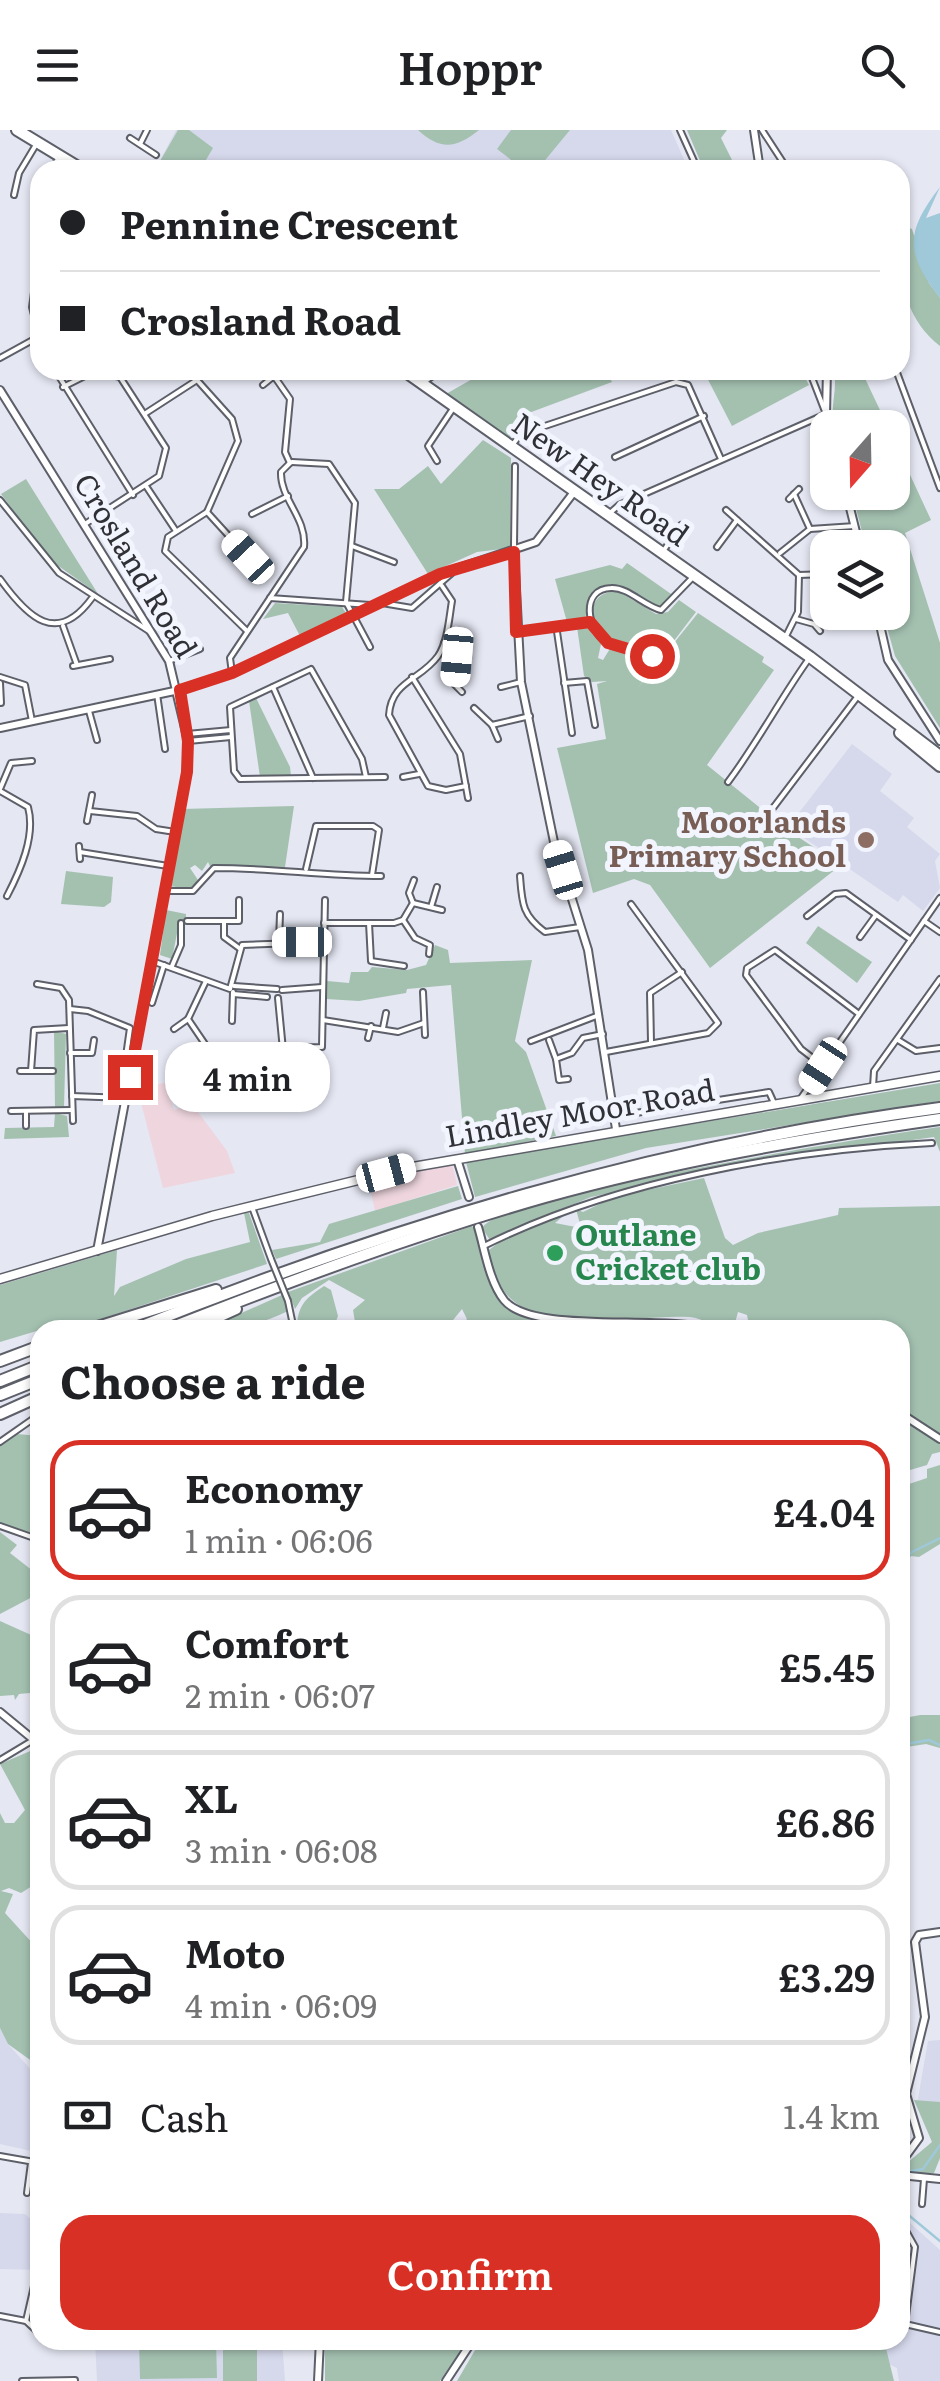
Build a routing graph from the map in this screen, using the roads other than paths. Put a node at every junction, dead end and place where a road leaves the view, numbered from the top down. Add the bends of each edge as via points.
1 (18, 130) edge
2 (146, 130) edge
3 (680, 130) edge
4 (754, 130) edge
5 (762, 130) edge
6 (130, 138) dead end
7 (36, 143) junction
8 (140, 144) junction
9 (156, 154) dead end
10 (59, 156) junction
11 (57, 160) edge
12 (66, 160) edge
13 (694, 160) edge
14 (758, 160) edge
15 (782, 160) edge
16 (14, 195) dead end
17 (30, 343) edge
18 (0, 358) edge
19 (60, 380) edge
20 (76, 380) edge
21 (122, 380) edge
22 (197, 380) joint
23 (270, 380) edge
24 (277, 380) edge
25 (418, 380) edge
26 (426, 380) edge
27 (813, 380) edge
28 (827, 380) edge
29 (900, 380) edge
30 (422, 383) junction
31 (264, 385) dead end
32 (63, 387) junction
33 (0, 390) edge
34 (454, 407) junction
35 (824, 410) edge
36 (826, 410) edge
37 (146, 412) junction
38 (704, 416) junction
39 (810, 421) edge
40 (509, 448) junction
41 (614, 457) dead end
42 (722, 460) junction
43 (437, 461) dead end
44 (290, 463) junction
45 (515, 466) dead end
46 (146, 486) junction
47 (940, 488) edge
48 (574, 492) junction
49 (132, 495) junction
50 (288, 496) junction
51 (789, 499) dead end
52 (0, 500) edge
53 (726, 510) dead end
54 (851, 510) edge
55 (8, 512) junction
56 (207, 512) junction
57 (252, 514) dead end
58 (607, 516) junction
59 (0, 519) edge
60 (737, 520) junction
61 (85, 524) junction
62 (681, 525) dead end
63 (855, 526) junction
64 (176, 530) junction
65 (810, 530) junction
66 (856, 530) edge
67 (350, 546) junction
68 (717, 547) dead end
69 (514, 552) junction
70 (780, 553) junction
71 (662, 554) junction
72 (248, 557) dead end
73 (394, 562) dead end
74 (455, 569) junction
75 (799, 575) junction
76 (810, 575) edge
77 (694, 576) junction
78 (0, 579) edge
79 (442, 586) junction
80 (92, 598) junction
81 (270, 598) junction
82 (131, 599) junction
83 (346, 602) junction
84 (377, 604) junction
85 (117, 608) junction
86 (354, 615) junction
87 (796, 619) junction
88 (590, 622) junction
89 (556, 625) junction
90 (63, 626) junction
91 (881, 630) edge
92 (247, 631) junction
93 (820, 631) dead end
94 (152, 632) junction
95 (516, 632) junction
96 (784, 642) junction
97 (444, 644) junction
98 (370, 647) dead end
99 (200, 649) dead end
100 (652, 656) dead end
101 (110, 658) dead end
102 (809, 659) junction
103 (170, 661) junction
104 (232, 673) junction
105 (412, 677) junction
106 (0, 680) edge
107 (521, 682) junction
108 (564, 684) junction
109 (272, 686) junction
110 (501, 687) dead end
111 (180, 690) junction
112 (462, 692) dead end
113 (157, 694) junction
114 (859, 695) junction
115 (1, 703) edge
116 (474, 708) dead end
117 (89, 709) junction
118 (530, 716) junction
119 (32, 721) junction
120 (492, 725) junction
121 (595, 726) dead end
122 (0, 728) edge
123 (231, 730) junction
124 (572, 734) dead end
125 (232, 737) junction
126 (188, 738) junction
127 (498, 739) dead end
128 (97, 740) dead end
129 (935, 748) edge
130 (165, 749) dead end
131 (24, 752) dead end
132 (24, 761) junction
133 (32, 761) dead end
134 (940, 766) edge
135 (418, 774) junction
136 (385, 776) dead end
137 (366, 777) junction
138 (313, 778) junction
139 (403, 778) dead end
140 (728, 782) dead end
141 (466, 786) junction
142 (0, 790) edge
143 (92, 795) dead end
144 (468, 798) dead end
145 (33, 802) dead end
146 (28, 807) junction
147 (773, 808) dead end
148 (90, 812) junction
149 (88, 820) dead end
150 (175, 832) junction
151 (80, 852) dead end
152 (168, 866) junction
153 (306, 869) junction
154 (372, 876) junction
155 (381, 876) dead end
156 (520, 876) dead end
157 (414, 880) dead end
158 (437, 887) dead end
159 (165, 891) junction
160 (7, 896) dead end
161 (940, 898) edge
162 (239, 900) dead end
163 (325, 900) dead end
164 (413, 903) junction
165 (631, 904) dead end
166 (431, 906) junction
167 (442, 910) dead end
168 (280, 914) dead end
169 (876, 915) junction
170 (807, 916) dead end
171 (403, 920) junction
172 (224, 921) junction
173 (924, 921) junction
174 (324, 923) junction
175 (369, 923) junction
176 (580, 927) junction
177 (940, 932) edge
178 (860, 937) dead end
179 (911, 940) junction
180 (279, 942) junction
181 (324, 942) junction
182 (238, 948) junction
183 (429, 954) dead end
184 (152, 961) junction
185 (164, 964) junction
186 (172, 966) junction
187 (404, 966) dead end
188 (682, 972) junction
189 (206, 981) junction
190 (939, 982) edge
191 (37, 984) dead end
192 (322, 987) junction
193 (233, 989) junction
194 (423, 992) dead end
195 (267, 997) dead end
196 (278, 998) dead end
197 (152, 1003) dead end
198 (70, 1009) junction
199 (386, 1012) dead end
200 (599, 1014) junction
201 (858, 1014) junction
202 (188, 1019) junction
203 (232, 1020) dead end
204 (323, 1020) junction
205 (424, 1023) junction
206 (371, 1026) junction
207 (69, 1028) junction
208 (383, 1028) junction
209 (174, 1029) dead end
210 (602, 1034) junction
211 (425, 1035) dead end
212 (368, 1038) dead end
213 (898, 1039) junction
214 (94, 1040) dead end
215 (549, 1040) dead end
216 (531, 1041) dead end
217 (651, 1042) junction
218 (940, 1048) edge
219 (258, 1050) junction
220 (283, 1050) junction
221 (606, 1052) junction
222 (70, 1053) junction
223 (126, 1056) dead end
224 (214, 1056) junction
225 (556, 1059) junction
226 (823, 1066) junction
227 (20, 1071) dead end
228 (30, 1071) junction
229 (53, 1071) dead end
230 (254, 1076) dead end
231 (940, 1076) edge
232 (228, 1078) dead end
233 (568, 1078) dead end
234 (873, 1087) junction
235 (72, 1096) junction
236 (126, 1098) junction
237 (801, 1098) junction
238 (940, 1108) edge
239 (72, 1110) junction
240 (12, 1111) dead end
241 (26, 1111) junction
242 (940, 1119) edge
243 (72, 1120) dead end
244 (616, 1125) junction
245 (26, 1126) dead end
246 (932, 1143) dead end
247 (457, 1158) junction
248 (468, 1197) dead end
249 (252, 1207) junction
250 (478, 1227) dead end
251 (484, 1246) junction
252 (96, 1251) junction
253 (284, 1269) junction
254 (299, 1277) junction
255 (0, 1279) edge
256 (120, 1320) edge
257 (157, 1320) edge
258 (189, 1320) edge
259 (211, 1320) edge
260 (292, 1320) edge
261 (546, 1320) edge
262 (30, 1350) edge
263 (0, 1361) edge
264 (30, 1370) edge
265 (0, 1380) edge
266 (30, 1383) edge
267 (0, 1395) edge
268 (30, 1400) edge
269 (0, 1414) edge
270 (910, 1420) edge
271 (30, 1421) edge
272 (940, 1439) edge
273 (0, 1442) edge
274 (0, 1526) edge
275 (30, 1536) edge
276 (0, 1712) edge
277 (30, 1734) edge
278 (30, 1744) edge
279 (0, 1760) edge
280 (940, 1932) edge
281 (910, 2079) edge
282 (910, 2121) edge
283 (910, 2150) edge
284 (0, 2156) edge
285 (30, 2162) edge
286 (30, 2170) edge
287 (910, 2176) edge
288 (924, 2178) junction
289 (940, 2179) edge
290 (27, 2192) dead end
291 (922, 2204) dead end
292 (910, 2238) edge
293 (910, 2289) edge
294 (30, 2309) edge
295 (0, 2316) edge
296 (26, 2321) junction
297 (30, 2325) edge
298 (910, 2325) edge
299 (940, 2332) edge
300 (320, 2350) edge
301 (466, 2350) edge
302 (76, 2380) edge
303 (22, 2381) edge
304 (318, 2381) edge
305 (446, 2381) edge

1 - 7 highway
2 - 8 street
3 - 13 street
4 - 14 street
5 - 15 street
6 - 8 street
7 - 10 highway
7 - 16 street
8 - 9 street
10 - 11 street
10 - 12 highway
17 - 18 street
19 - 32 street
20 - 32 street
21 - 37 street
22 - 37 street
22 - 56 street via 238,433
23 - 31 street
24 - 44 street via 290,399
25 - 30 highway, New Hey Road
26 - 30 street
27 - 35 street
28 - 36 street
29 - 47 street
30 - 34 highway, New Hey Road
32 - 49 street
33 - 61 street, Crosland Road
34 - 40 highway, New Hey Road
34 - 43 street via 428,446
37 - 46 street via 164,442 166,460
38 - 40 street via 688,385 676,382 521,434
38 - 41 street
38 - 42 street
39 - 42 street
40 - 48 highway, New Hey Road
42 - 58 street
44 - 50 street via 280,476
44 - 67 street via 333,467 355,503
45 - 69 street
46 - 49 street
46 - 64 street
48 - 58 highway, New Hey Road
48 - 69 street via 543,537
49 - 61 street
50 - 57 street
50 - 81 street via 305,542
51 - 65 street via 797,491
52 - 55 street
53 - 60 street
54 - 63 street
55 - 59 street
55 - 80 street via 44,559
56 - 64 street
56 - 72 street
58 - 71 highway, New Hey Road
60 - 68 street
60 - 70 street
61 - 82 street, Crosland Road
62 - 71 street
63 - 65 street
63 - 66 street
64 - 92 street via 165,544 168,557
65 - 70 street
67 - 73 street
67 - 83 street
69 - 74 street
69 - 95 street
70 - 75 street
71 - 77 highway, New Hey Road
74 - 79 street
74 - 84 street
75 - 76 street
75 - 87 street
77 - 88 street via 661,610 618,589 600,591 591,600
77 - 96 highway, New Hey Road
78 - 90 street via 23,608
79 - 84 street via 412,608
79 - 97 street via 452,601
80 - 85 street
80 - 90 street
81 - 83 street
81 - 92 street
82 - 85 street
82 - 94 street, Crosland Road
83 - 84 street
83 - 86 street
84 - 86 street
85 - 94 street
86 - 98 street
86 - 104 street
87 - 93 street
87 - 96 street
88 - 89 street
88 - 100 street via 608,643
89 - 95 street
89 - 108 street
90 - 101 street via 75,666
91 - 129 street via 888,660
92 - 104 street via 230,658
94 - 103 street, Crosland Road
95 - 107 street
96 - 102 highway, New Hey Road
97 - 105 street
97 - 112 street via 456,650 454,684
99 - 103 street
102 - 114 highway, New Hey Road
102 - 140 street
103 - 111 street, Crosland Road
104 - 111 street
105 - 135 street via 392,696 389,715
105 - 141 street via 460,754
106 - 115 street
106 - 119 street via 25,684
107 - 110 street
107 - 118 street
108 - 121 street via 587,682
108 - 124 street
109 - 123 street via 232,704
109 - 137 street via 311,669
109 - 138 street
111 - 113 street
111 - 126 street, Crosland Road
113 - 117 street
113 - 130 street
114 - 129 highway, New Hey Road
114 - 147 street
116 - 120 street
117 - 119 street
117 - 128 street
118 - 120 street
118 - 176 street via 554,842
119 - 122 street
120 - 127 street
123 - 125 street
123 - 126 street
125 - 126 street
125 - 138 street via 240,779
126 - 150 street, Crosland Road
129 - 134 highway, New Hey Road
131 - 132 street
132 - 133 street
132 - 142 street via 11,763
135 - 139 street
135 - 141 street via 434,789
136 - 137 street
137 - 138 street
141 - 144 street
142 - 146 street
143 - 148 street
145 - 146 street
146 - 160 street via 27,841
148 - 149 street
148 - 150 street via 137,816
150 - 152 street, Crosland Road
151 - 152 street
152 - 159 street, Crosland Road
153 - 154 street via 320,876
153 - 154 street via 316,826 373,826 380,830
153 - 159 street via 214,868 193,891
154 - 155 street
156 - 176 street via 530,921 544,932
157 - 164 street
158 - 166 street
159 - 184 street, Crosland Road
161 - 173 street
162 - 172 street via 239,921
163 - 174 street
164 - 166 street
164 - 171 street
165 - 188 street
166 - 167 street
168 - 180 street
169 - 170 street via 840,892
169 - 178 street
169 - 179 street
171 - 175 street
171 - 183 street via 415,938 430,945
172 - 182 street via 224,938
172 - 186 street via 184,922
173 - 177 street
173 - 179 street
174 - 175 street
174 - 181 street
175 - 187 street via 370,961
176 - 200 street
179 - 201 street
180 - 181 street
180 - 182 street
181 - 192 street
182 - 193 street
184 - 185 street
184 - 236 street, Crosland Road
185 - 186 street
185 - 197 street
186 - 189 street
188 - 217 street via 650,993
188 - 217 street via 718,1018 716,1027
189 - 193 street
189 - 202 street
190 - 213 street
191 - 198 street via 60,988
192 - 193 street
192 - 204 street
193 - 195 street
193 - 203 street
194 - 205 street
196 - 220 street
198 - 207 street
198 - 223 street via 130,1028
199 - 208 street
200 - 210 street
200 - 216 street
201 - 226 street
201 - 226 street via 775,950 747,968 746,976 801,1050
202 - 209 street
202 - 224 street
204 - 206 street
204 - 220 street via 318,1050
205 - 208 street via 404,1031
205 - 211 street
206 - 208 street
206 - 212 street
207 - 222 street
207 - 228 street via 34,1030
210 - 221 street
210 - 225 street via 583,1038 572,1053
213 - 218 street via 916,1050
213 - 234 street via 874,1072
214 - 222 street via 92,1053
215 - 225 street
217 - 221 street
219 - 220 street
219 - 224 street via 225,1049
219 - 230 street
221 - 244 street
222 - 235 street
224 - 232 street
225 - 233 street via 559,1080
226 - 237 street
227 - 228 street
228 - 229 street
231 - 234 main road, Lindley Moor Road
234 - 237 main road, Lindley Moor Road
235 - 236 street
235 - 239 street
236 - 252 street, Crosland Road
237 - 244 main road, Lindley Moor Road
238 - 253 highway via 804,1127 624,1165
239 - 241 street
239 - 243 street
240 - 241 street
241 - 245 street
242 - 254 highway via 628,1175 462,1221
244 - 247 main road, Lindley Moor Road
246 - 251 street via 763,1163 611,1195
247 - 248 street
247 - 249 main road, Lindley Moor Road
249 - 252 main road, Lindley Moor Road
249 - 260 street, bridge
250 - 251 street
251 - 261 street via 501,1296 524,1315
252 - 255 main road, Lindley Moor Road
253 - 256 highway
253 - 257 highway
254 - 258 highway
254 - 259 highway
262 - 263 highway
264 - 265 highway
266 - 267 highway
268 - 269 highway
270 - 272 street
271 - 273 street
274 - 275 street
276 - 277 street
278 - 279 street
280 - 281 street via 919,1934 915,1942 925,2018
282 - 283 street via 919,2138
284 - 285 street
286 - 290 street
287 - 288 street
288 - 289 street
288 - 291 street
292 - 293 street via 916,2248
294 - 296 street
295 - 296 street
296 - 297 street
298 - 299 street
300 - 304 street
301 - 305 street
302 - 303 street

